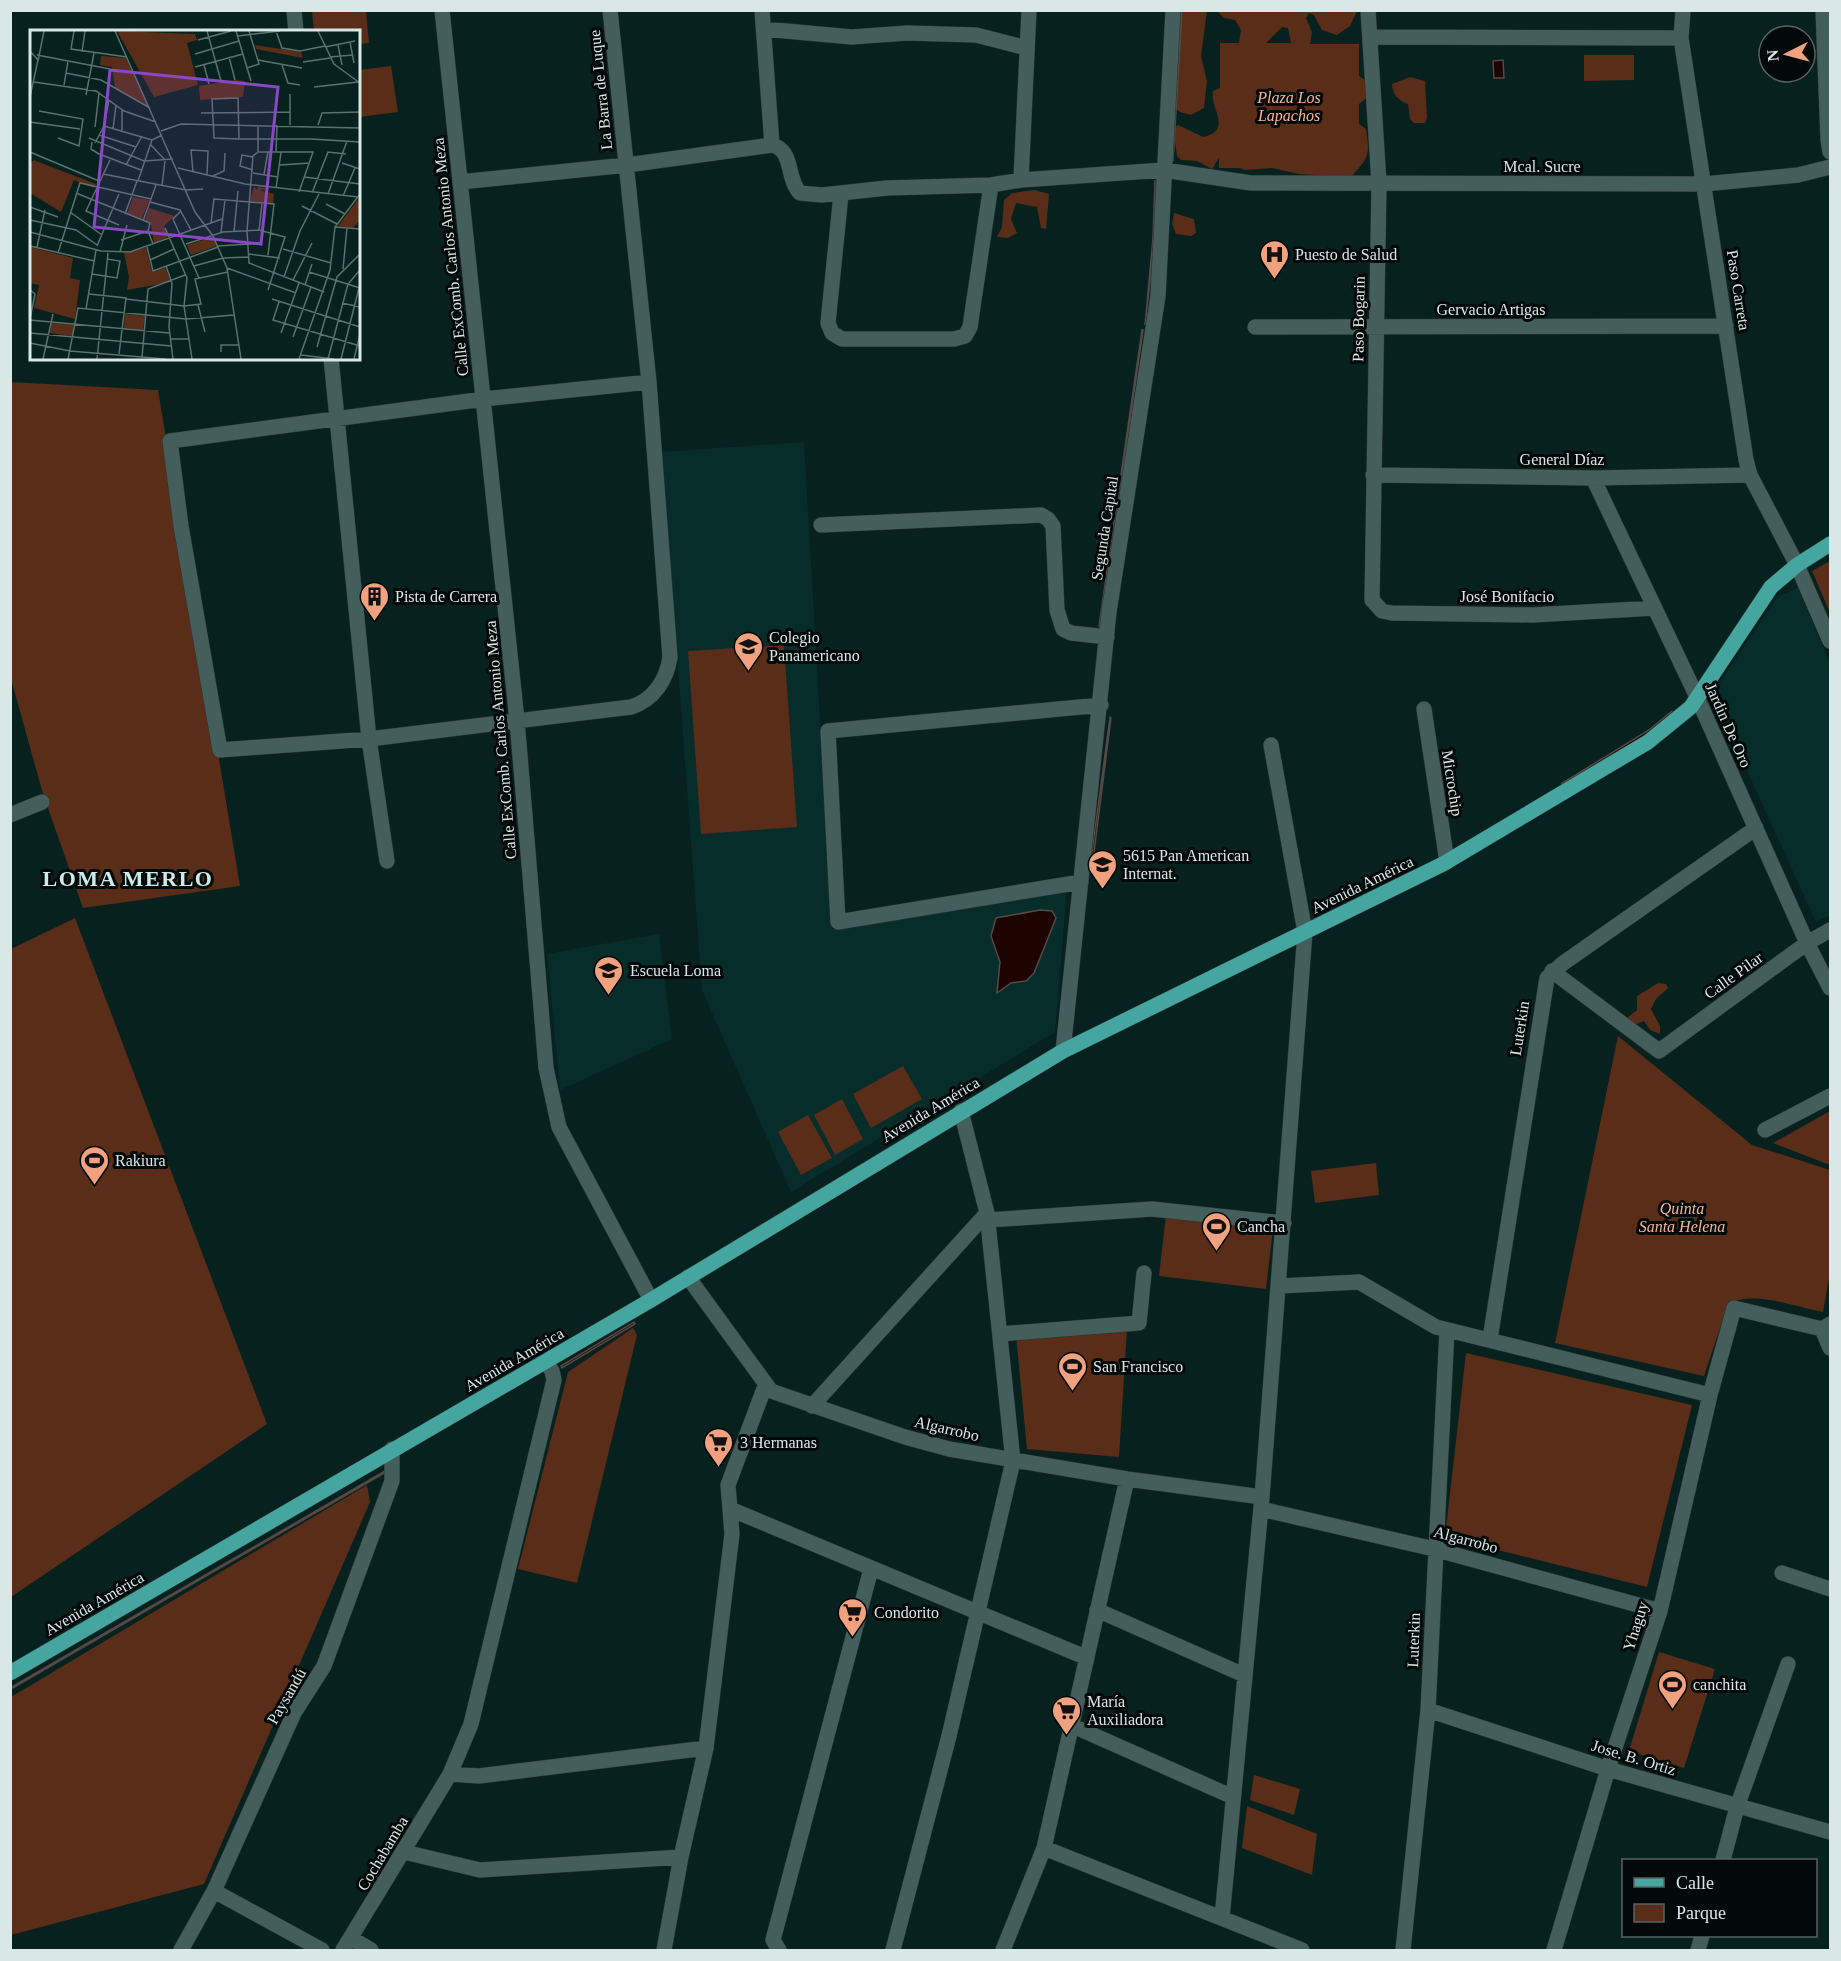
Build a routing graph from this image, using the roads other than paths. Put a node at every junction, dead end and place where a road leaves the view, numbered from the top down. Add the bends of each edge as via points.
1 (294, 10) edge
2 (442, 10) edge
3 (610, 10) edge
4 (762, 10) edge
5 (1029, 10) edge
6 (1173, 10) edge
7 (1368, 10) edge
8 (1683, 10) edge
9 (1822, 10) edge
10 (765, 29) junction
11 (296, 30) edge
12 (1370, 37) junction
13 (1681, 38) junction
14 (1027, 48) junction
15 (772, 145) junction
16 (1830, 152) edge
17 (627, 165) junction
18 (1830, 167) edge
19 (1164, 170) junction
20 (1021, 180) junction
21 (460, 182) junction
22 (1379, 183) junction
23 (1704, 184) junction
24 (991, 185) junction
25 (841, 194) junction
26 (1726, 326) junction
27 (1255, 327) dead end
28 (1376, 327) junction
29 (331, 360) edge
30 (649, 382) junction
31 (484, 399) junction
32 (338, 419) junction
33 (1373, 475) junction
34 (1750, 475) junction
35 (1593, 478) junction
36 (821, 525) dead end
37 (1830, 544) edge
38 (1797, 565) junction
39 (1371, 592) joint
40 (1655, 608) junction
41 (1107, 637) junction
42 (1830, 641) edge
43 (1697, 697) junction
44 (1101, 705) junction
45 (1424, 709) dead end
46 (517, 720) junction
47 (369, 739) junction
48 (1271, 745) dead end
49 (42, 802) dead end
50 (10, 815) edge
51 (1756, 828) junction
52 (387, 861) dead end
53 (1447, 862) junction
54 (1081, 882) junction
55 (1830, 930) edge
56 (1305, 932) junction
57 (1807, 943) junction
58 (1552, 972) junction
59 (1830, 988) edge
60 (1063, 1050) junction
61 (1830, 1096) edge
62 (962, 1111) junction
63 (1765, 1130) dead end
64 (987, 1217) junction
65 (1284, 1223) junction
66 (1144, 1273) dead end
67 (688, 1277) junction
68 (1279, 1286) junction
69 (651, 1300) junction
70 (1826, 1327) edge
71 (1447, 1330) junction
72 (1000, 1334) junction
73 (1490, 1339) junction
74 (1830, 1348) edge
75 (546, 1362) junction
76 (765, 1386) junction
77 (1710, 1395) junction
78 (812, 1406) junction
79 (392, 1449) junction
80 (1013, 1461) junction
81 (1127, 1479) junction
82 (1261, 1503) junction
83 (730, 1509) junction
84 (1434, 1549) junction
85 (871, 1569) junction
86 (1782, 1573) dead end
87 (1830, 1589) edge
88 (1097, 1610) junction
89 (1660, 1611) junction
90 (978, 1612) junction
91 (1085, 1657) junction
92 (1788, 1664) dead end
93 (10, 1673) edge
94 (1245, 1675) junction
95 (1428, 1710) junction
96 (1073, 1726) junction
97 (706, 1748) junction
98 (1608, 1769) junction
99 (450, 1774) junction
100 (1233, 1797) junction
101 (1737, 1807) junction
102 (1830, 1832) edge
103 (1044, 1848) junction
104 (404, 1852) junction
105 (681, 1857) junction
106 (1723, 1859) edge
107 (214, 1891) junction
108 (1222, 1918) junction
109 (347, 1944) edge
110 (181, 1950) edge
111 (322, 1950) edge
112 (371, 1950) edge
113 (664, 1950) edge
114 (779, 1950) edge
115 (893, 1950) edge
116 (1003, 1950) edge
117 (1300, 1950) edge
118 (1403, 1950) edge
119 (1554, 1950) edge

1 - 11 street
2 - 21 street, Calle ExComb. Carlos Antonio Meza
3 - 17 street, La Barra de Luque
4 - 10 street
5 - 14 street
6 - 19 street, Segunda Capital
7 - 12 street, Paso Bogarin
8 - 13 street, Paso Carreta
9 - 16 street
10 - 14 street via 852,37 908,33 976,35
10 - 15 street
12 - 13 street
12 - 22 street, Paso Bogarin
13 - 23 street, Paso Carreta
14 - 20 street
15 - 17 street
15 - 25 street, Mcal. Sucre via 785,152 791,184 800,193
17 - 21 street
17 - 30 street, La Barra de Luque
18 - 23 street, Mcal. Sucre via 1797,175
19 - 20 street, Mcal. Sucre
19 - 22 street, Mcal. Sucre via 1251,183
19 - 41 street, Segunda Capital via 1158,296
20 - 24 street, Mcal. Sucre
21 - 31 street, Calle ExComb. Carlos Antonio Meza
22 - 23 street, Mcal. Sucre
22 - 28 street, Paso Bogarin
23 - 26 street, Paso Carreta
24 - 25 street, Mcal. Sucre via 887,188
24 - 25 street via 970,327 965,336 954,339 842,339 832,333 828,323
26 - 28 street, Gervacio Artigas
26 - 34 street, Paso Carreta
27 - 28 street, Gervacio Artigas
28 - 33 street, Paso Bogarin
29 - 32 street
30 - 31 street
30 - 46 street, La Barra de Luque via 668,671 654,692 638,705
31 - 32 street
31 - 46 street, Calle ExComb. Carlos Antonio Meza
32 - 47 street
32 - 47 street, La Barra de Luque via 170,441 220,750
33 - 35 street, General Díaz
33 - 39 street, Paso Bogarin
34 - 35 street, General Díaz
34 - 38 street, Paso Carreta
35 - 40 street, Jardin De Oro
36 - 41 street via 1041,515 1053,526 1057,610 1063,630
37 - 38 main road, Avenida América
38 - 42 street, Paso Carreta
38 - 43 main road, Avenida América via 1771,587
39 - 40 street, José Bonifacio via 1375,606 1392,613 1533,615
40 - 43 street, Jardin De Oro
41 - 44 street, Segunda Capital
43 - 51 street, Jardin De Oro
43 - 53 main road, Avenida América via 1681,717 1648,742
44 - 54 street, Segunda Capital
44 - 54 street via 828,731 838,922
45 - 53 street, Microchip
46 - 47 street, La Barra de Luque
46 - 69 street, Calle ExComb. Carlos Antonio Meza via 546,1068 553,1109 577,1164
47 - 52 street
48 - 56 street
49 - 50 street
51 - 57 street, Jardin De Oro
51 - 58 street
53 - 56 main road, Avenida América
54 - 60 street, Segunda Capital
55 - 57 street, Calle Pilar
56 - 60 main road, Avenida América
56 - 65 street
57 - 58 street, Calle Pilar via 1659,1051
57 - 59 street, Jardin De Oro
58 - 73 street, Luterkin via 1542,996
60 - 62 main road, Avenida América
61 - 63 street
62 - 64 street
62 - 67 main road, Avenida América
64 - 65 street via 1152,1209
64 - 72 street
64 - 78 street
65 - 68 street
66 - 72 street via 1138,1323
67 - 69 main road, Avenida América
67 - 76 street
68 - 71 street via 1359,1282
68 - 82 street
69 - 75 main road, Avenida América
70 - 74 street
70 - 77 street, Yhaguy via 1734,1308
71 - 73 street
71 - 84 street, Luterkin
72 - 80 street
73 - 77 street
75 - 79 main road, Avenida América
75 - 99 street, Cochabamba via 554,1380 471,1724
76 - 78 street, Algarrobo
76 - 83 street via 731,1472
77 - 89 street, Yhaguy
78 - 80 street, Algarrobo via 905,1437
79 - 93 main road, Avenida América
79 - 107 street, Paysandú via 392,1481 324,1666 294,1713
80 - 81 street, Algarrobo
80 - 90 street
81 - 82 street, Algarrobo
81 - 88 street
82 - 84 street, Algarrobo
82 - 94 street
83 - 85 street
83 - 97 street via 732,1534
84 - 89 street, Algarrobo
84 - 95 street, Luterkin
85 - 90 street
85 - 114 street via 773,1940
86 - 87 street
88 - 91 street
88 - 94 street
89 - 98 street, Yhaguy
90 - 91 street
90 - 115 street
91 - 96 street
92 - 101 street
94 - 100 street
95 - 98 street, Jose. B. Ortiz
95 - 118 street, Luterkin
96 - 100 street
96 - 103 street
97 - 99 street via 479,1776
97 - 105 street
98 - 101 street, Jose. B. Ortiz
98 - 119 street, Yhaguy
99 - 104 street, Cochabamba
100 - 108 street
101 - 102 street, Jose. B. Ortiz
101 - 106 street
103 - 108 street
103 - 116 street
104 - 105 street via 480,1870
104 - 109 street, Cochabamba
105 - 113 street
107 - 110 street, Paysandú
107 - 111 street
108 - 117 street
109 - 112 street

